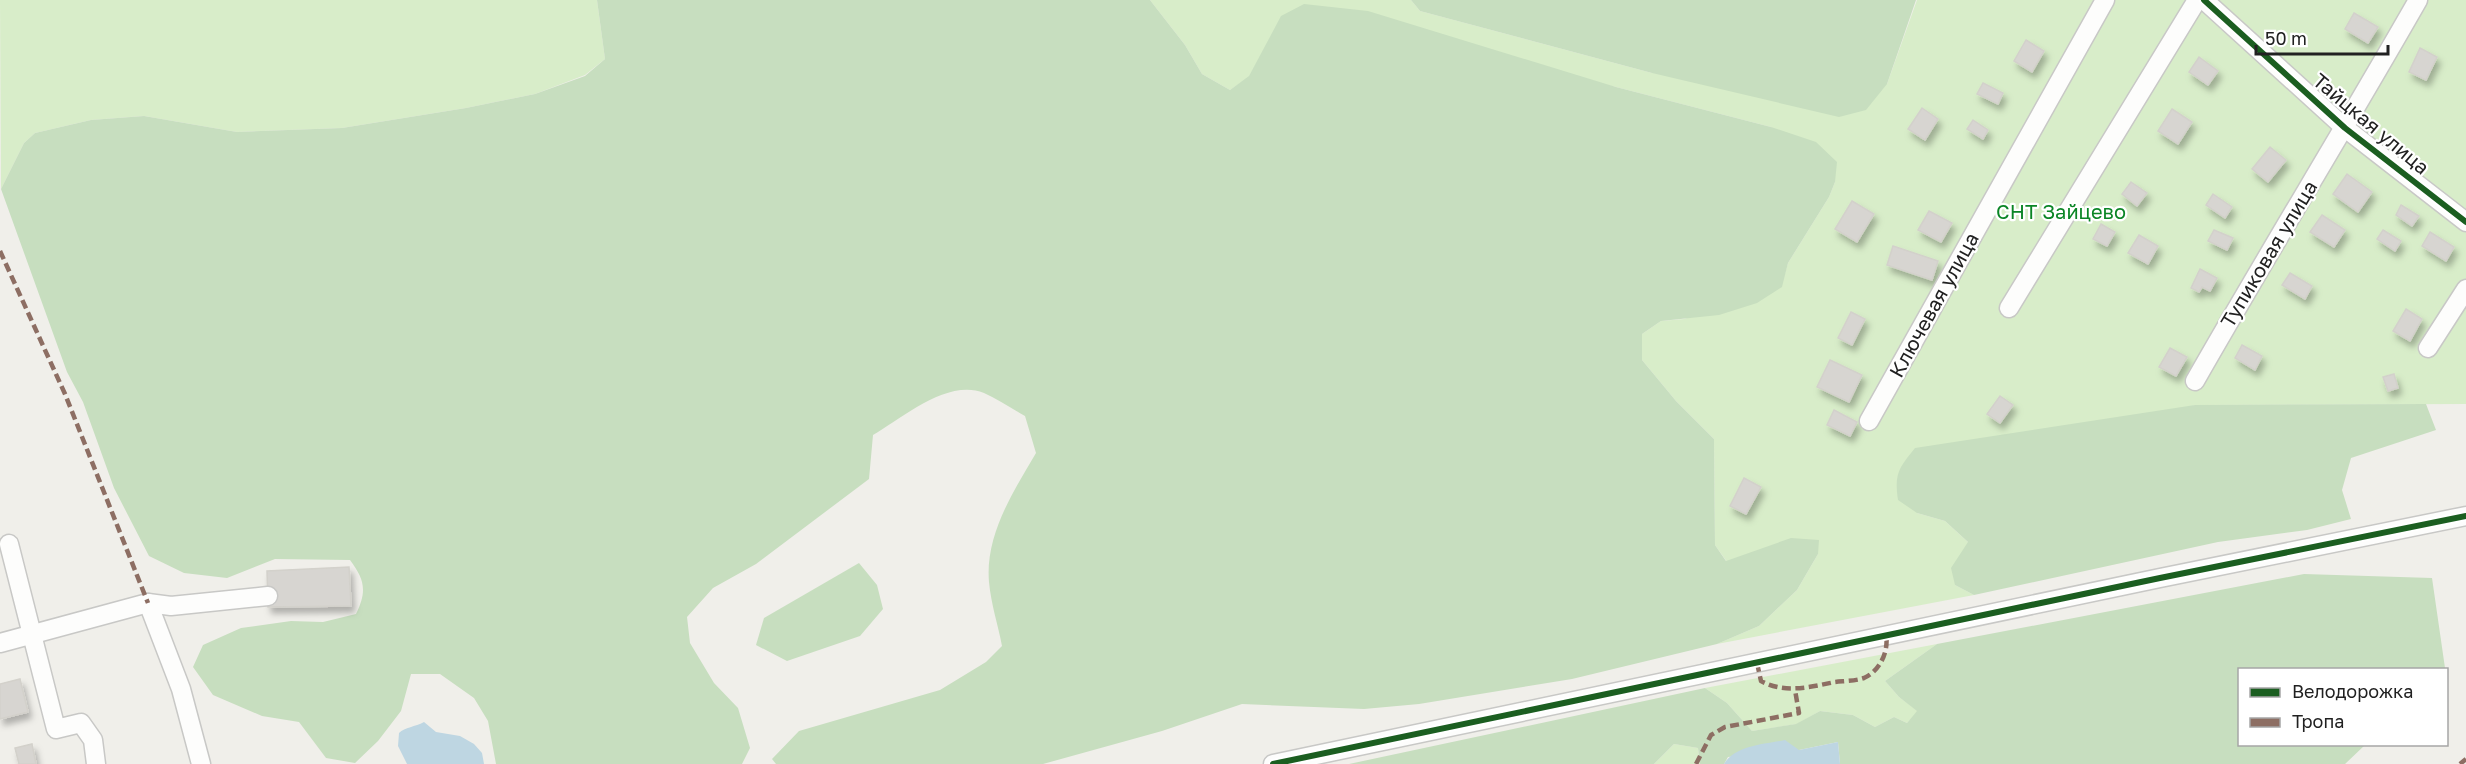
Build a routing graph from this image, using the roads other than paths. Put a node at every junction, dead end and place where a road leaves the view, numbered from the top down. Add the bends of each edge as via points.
1 (2105, 0) edge
2 (2197, 0) edge
3 (2204, 0) edge
4 (2418, 0) edge
5 (2345, 128) junction
6 (2466, 222) edge
7 (2466, 289) edge
8 (2009, 308) dead end
9 (2428, 348) dead end
10 (2195, 381) dead end
11 (1869, 421) dead end
12 (2466, 516) edge
13 (9, 544) dead end
14 (268, 596) dead end
15 (148, 603) junction
16 (32, 635) junction
17 (0, 643) edge
18 (96, 764) edge
19 (201, 764) edge
20 (1273, 764) edge

1 - 11 street, Ключевая улица
2 - 8 street
3 - 5 street, Тайцкая улица
4 - 5 street, Тупиковая улица
5 - 6 street, Тайцкая улица
5 - 10 street, Тупиковая улица
7 - 9 street
12 - 20 street
13 - 16 street
14 - 15 street via 171,606
15 - 16 street
15 - 19 street via 181,689
16 - 17 street
16 - 18 street via 56,729 81,723 93,740

